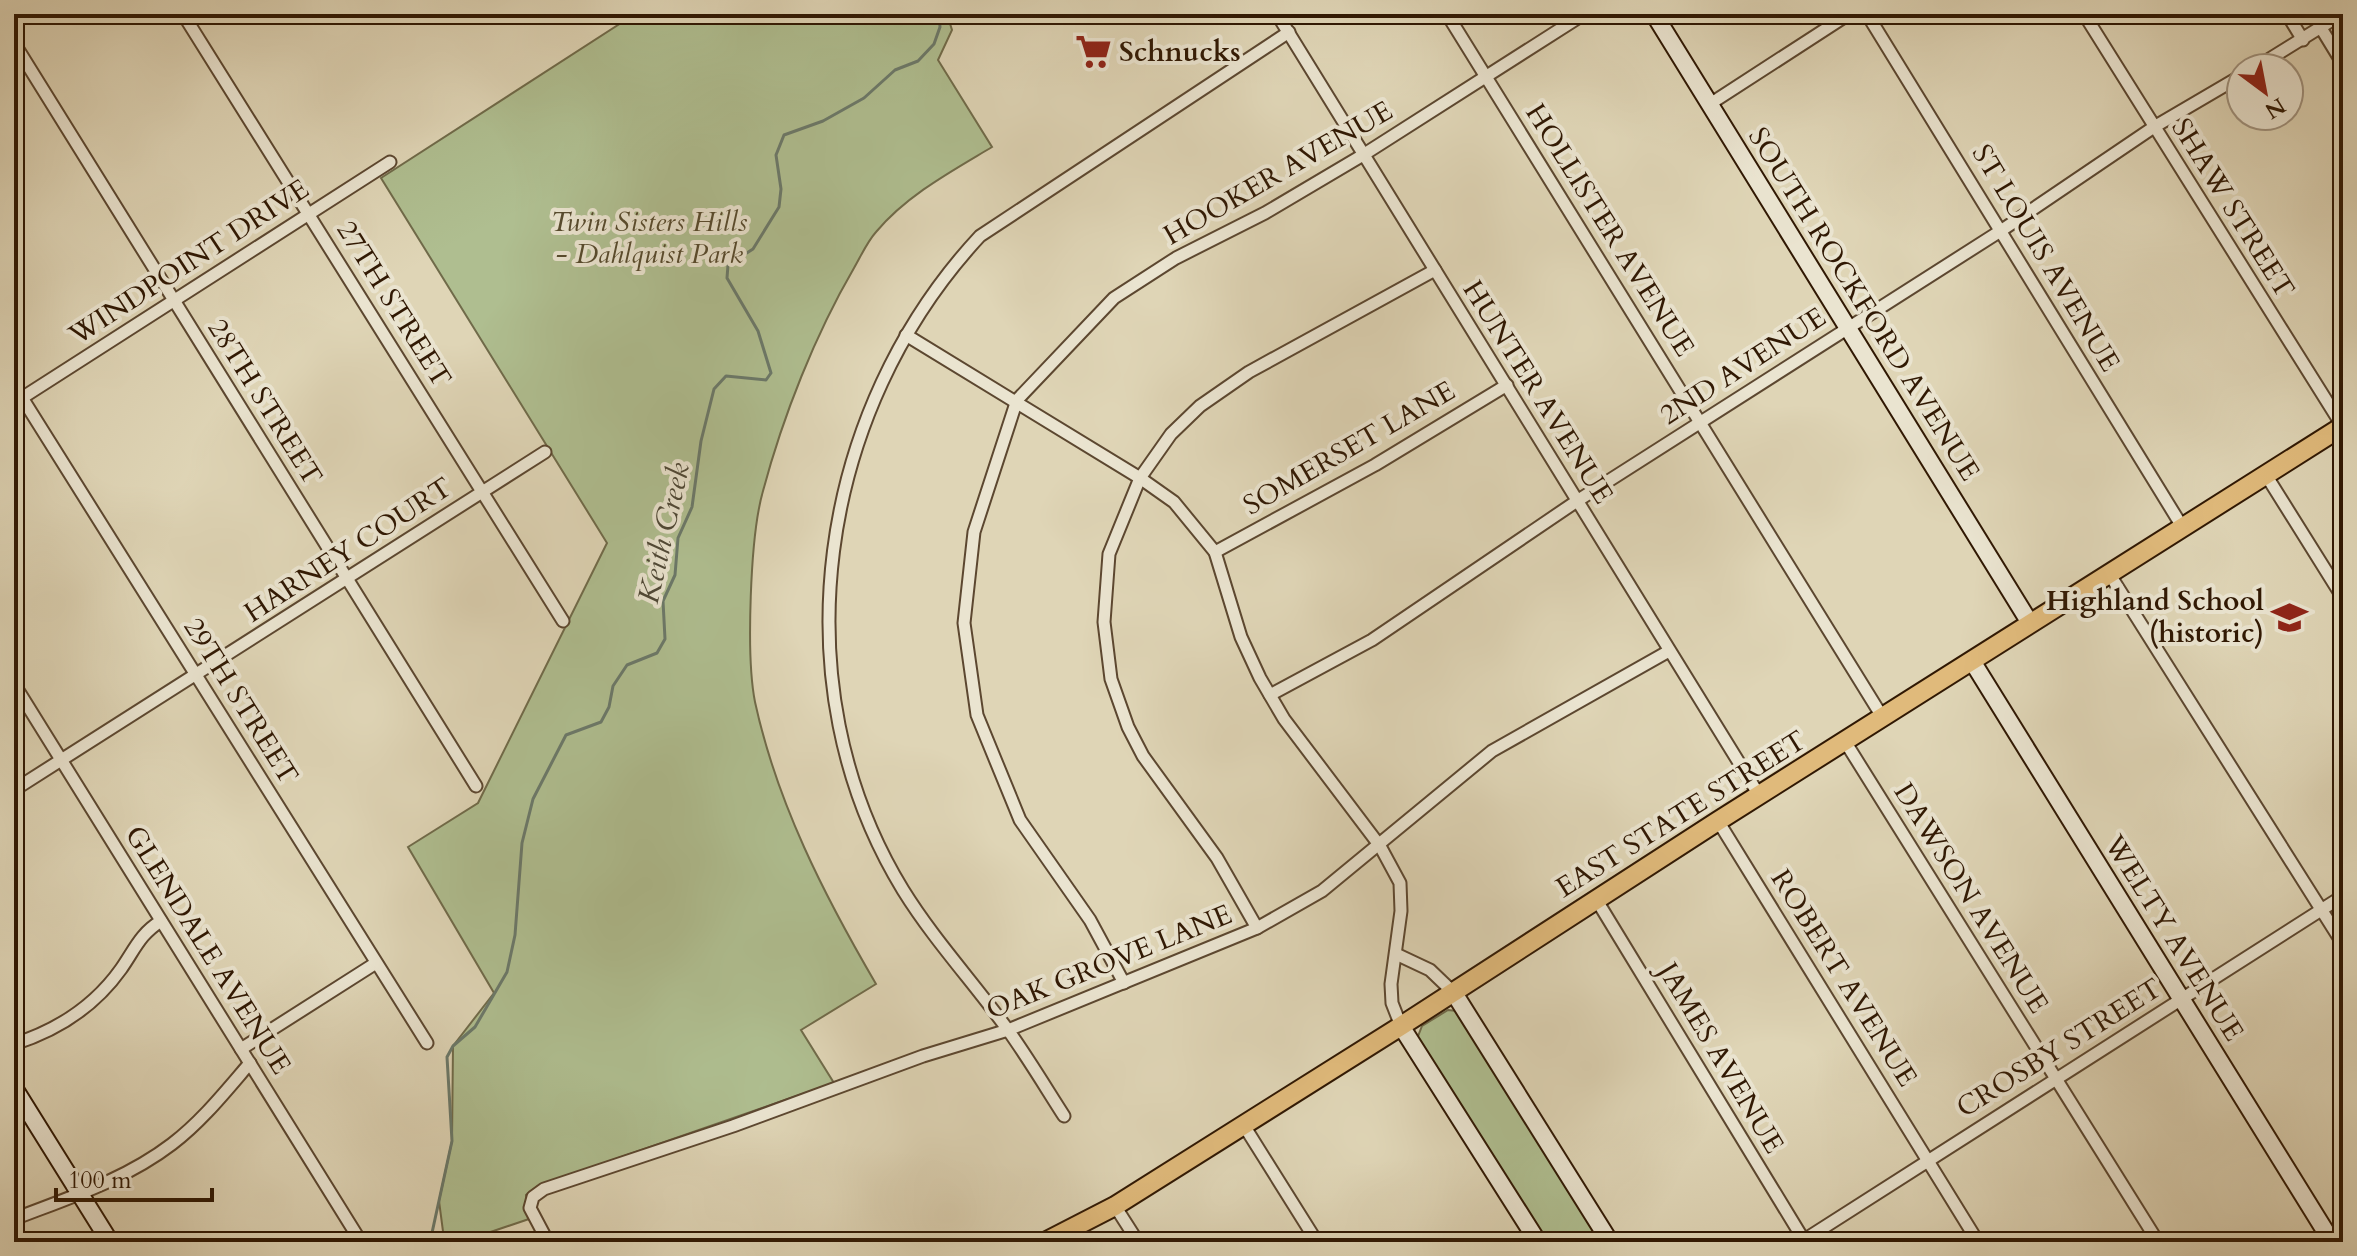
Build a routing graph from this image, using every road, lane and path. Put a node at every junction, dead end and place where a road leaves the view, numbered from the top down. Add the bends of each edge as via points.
1 (183, 14) edge
2 (1277, 14) edge
3 (1447, 14) edge
4 (1584, 14) edge
5 (1654, 14) edge
6 (1849, 14) edge
7 (1867, 14) edge
8 (2084, 14) edge
9 (2287, 14) edge
10 (2342, 14) edge
11 (2321, 28) junction
12 (1289, 32) junction
13 (2303, 40) junction
14 (14, 43) edge
15 (2282, 52) edge
16 (2343, 64) edge
17 (1486, 76) junction
18 (2225, 85) edge
19 (1710, 104) junction
20 (2154, 127) junction
21 (1363, 155) junction
22 (390, 162) dead end
23 (309, 213) junction
24 (2002, 230) junction
25 (1435, 270) junction
26 (173, 300) junction
27 (1846, 328) junction
28 (906, 335) junction
29 (14, 385) edge
30 (1507, 385) junction
31 (18, 400) edge
32 (1017, 400) junction
33 (1701, 421) junction
34 (2343, 426) edge
35 (545, 452) dead end
36 (2266, 475) junction
37 (1140, 478) junction
38 (483, 491) junction
39 (1577, 501) junction
40 (2183, 528) junction
41 (1215, 552) junction
42 (2110, 575) junction
43 (348, 580) junction
44 (2343, 598) edge
45 (563, 621) dead end
46 (2030, 623) junction
47 (1669, 651) junction
48 (1972, 661) junction
49 (196, 674) junction
50 (14, 684) edge
51 (1270, 695) junction
52 (1883, 718) junction
53 (1846, 743) junction
54 (62, 760) junction
55 (476, 786) dead end
56 (14, 790) edge
57 (1759, 795) junction
58 (1718, 821) junction
59 (1380, 846) junction
60 (2343, 896) edge
61 (1596, 899) junction
62 (2321, 910) junction
63 (161, 921) junction
64 (1257, 928) junction
65 (2343, 944) edge
66 (1396, 954) junction
67 (376, 963) junction
68 (1124, 983) junction
69 (1454, 993) junction
70 (2181, 1000) junction
71 (1401, 1026) junction
72 (1008, 1030) junction
73 (427, 1043) dead end
74 (14, 1044) edge
75 (241, 1049) junction
76 (250, 1063) junction
77 (2056, 1078) junction
78 (14, 1088) edge
79 (1064, 1116) dead end
80 (1243, 1124) junction
81 (1927, 1160) junction
82 (80, 1193) junction
83 (1115, 1206) junction
84 (14, 1219) edge
85 (1803, 1241) edge
86 (110, 1242) edge
87 (361, 1242) edge
88 (548, 1242) edge
89 (1045, 1242) edge
90 (1138, 1242) edge
91 (1317, 1242) edge
92 (1538, 1242) edge
93 (1610, 1242) edge
94 (1978, 1242) edge
95 (2158, 1242) edge
96 (2332, 1242) edge

1 - 23 street, 27TH STREET
2 - 12 street, HUNTER AVENUE
3 - 17 street, HOLLISTER AVENUE
4 - 17 street, HOOKER AVENUE
5 - 19 street, SOUTH ROCKFORD AVENUE
6 - 19 street
7 - 24 street, ST LOUIS AVENUE
8 - 20 street, SHAW STREET
9 - 13 street
10 - 11 street
11 - 13 street
11 - 16 street
12 - 21 street, HUNTER AVENUE
12 - 28 street via 980,236 949,269
13 - 15 street
14 - 26 street, 28TH STREET
17 - 21 street, HOOKER AVENUE
17 - 33 street, HOLLISTER AVENUE
18 - 20 street, 2ND AVENUE
19 - 27 street, SOUTH ROCKFORD AVENUE
20 - 24 street, 2ND AVENUE
20 - 34 street, SHAW STREET
21 - 25 street, HUNTER AVENUE
21 - 32 street, HOOKER AVENUE via 1114,298
22 - 23 street, WINDPOINT DRIVE
23 - 26 street, WINDPOINT DRIVE
23 - 38 street, 27TH STREET
24 - 27 street, 2ND AVENUE
24 - 40 street, ST LOUIS AVENUE
25 - 30 street, HUNTER AVENUE
25 - 37 street via 1249,372 1200,406 1171,434
26 - 31 street, WINDPOINT DRIVE
26 - 43 street, 28TH STREET
27 - 33 street, 2ND AVENUE
27 - 46 street, SOUTH ROCKFORD AVENUE
28 - 32 street
28 - 72 street via 878,387 838,506 829,573 828,635 835,690 849,766 871,827 903,890
29 - 31 street, 29TH STREET
30 - 39 street, HUNTER AVENUE
30 - 41 street, SOMERSET LANE
31 - 49 street, 29TH STREET
32 - 37 street
32 - 68 street via 974,532 964,623 977,715 1020,820 1090,920
33 - 39 street, 2ND AVENUE
33 - 52 street, HOLLISTER AVENUE
34 - 36 main road, EAST STATE STREET
35 - 38 street, HARNEY COURT
36 - 40 main road, EAST STATE STREET
36 - 44 street
37 - 41 street via 1174,502
37 - 64 street via 1109,554 1104,622 1111,679 1143,756 1217,858
38 - 43 street, HARNEY COURT
38 - 45 street, 27TH STREET
39 - 47 street, HUNTER AVENUE
39 - 51 street, 2ND AVENUE via 1372,640
40 - 42 main road, EAST STATE STREET
41 - 51 street via 1241,637
42 - 46 main road, EAST STATE STREET
42 - 62 street
43 - 49 street, HARNEY COURT
43 - 55 street, 28TH STREET
46 - 48 main road, EAST STATE STREET
47 - 57 street, HUNTER AVENUE
47 - 59 street, OAK GROVE LANE via 1492,751
48 - 52 main road, EAST STATE STREET
48 - 70 street, WELTY AVENUE
49 - 54 street, HARNEY COURT
49 - 67 street, 29TH STREET
50 - 54 street, GLENDALE AVENUE
51 - 59 street
52 - 53 main road, EAST STATE STREET
53 - 57 main road, EAST STATE STREET
53 - 77 street, DAWSON AVENUE
54 - 56 street, HARNEY COURT
54 - 63 street, GLENDALE AVENUE
57 - 58 main road, EAST STATE STREET
58 - 61 main road, EAST STATE STREET
58 - 81 street, ROBERT AVENUE
59 - 64 street, OAK GROVE LANE via 1322,891
59 - 66 street via 1400,883
60 - 62 street, CROSBY STREET
61 - 69 main road, EAST STATE STREET
61 - 85 street, JAMES AVENUE
62 - 65 street
62 - 70 street, CROSBY STREET
63 - 74 street via 142,933 122,968 89,1005 48,1032
63 - 75 street, GLENDALE AVENUE
64 - 68 street, OAK GROVE LANE
66 - 69 street via 1430,970
66 - 71 street via 1392,1003
67 - 73 street, 29TH STREET
67 - 75 street
68 - 72 street, OAK GROVE LANE
69 - 71 main road, EAST STATE STREET
69 - 93 street
70 - 77 street, CROSBY STREET
70 - 96 street, WELTY AVENUE
71 - 80 main road, EAST STATE STREET
71 - 92 street
72 - 79 street
72 - 88 street, OAK GROVE LANE via 544,1189 533,1197 530,1208
75 - 76 street, GLENDALE AVENUE
76 - 82 street via 172,1144
76 - 87 street, GLENDALE AVENUE
77 - 81 street, CROSBY STREET
77 - 95 street, DAWSON AVENUE
78 - 82 street
80 - 83 main road, EAST STATE STREET
80 - 91 street
81 - 85 street, CROSBY STREET
81 - 94 street, ROBERT AVENUE
82 - 84 street
82 - 86 street
83 - 89 main road, EAST STATE STREET
83 - 90 street

